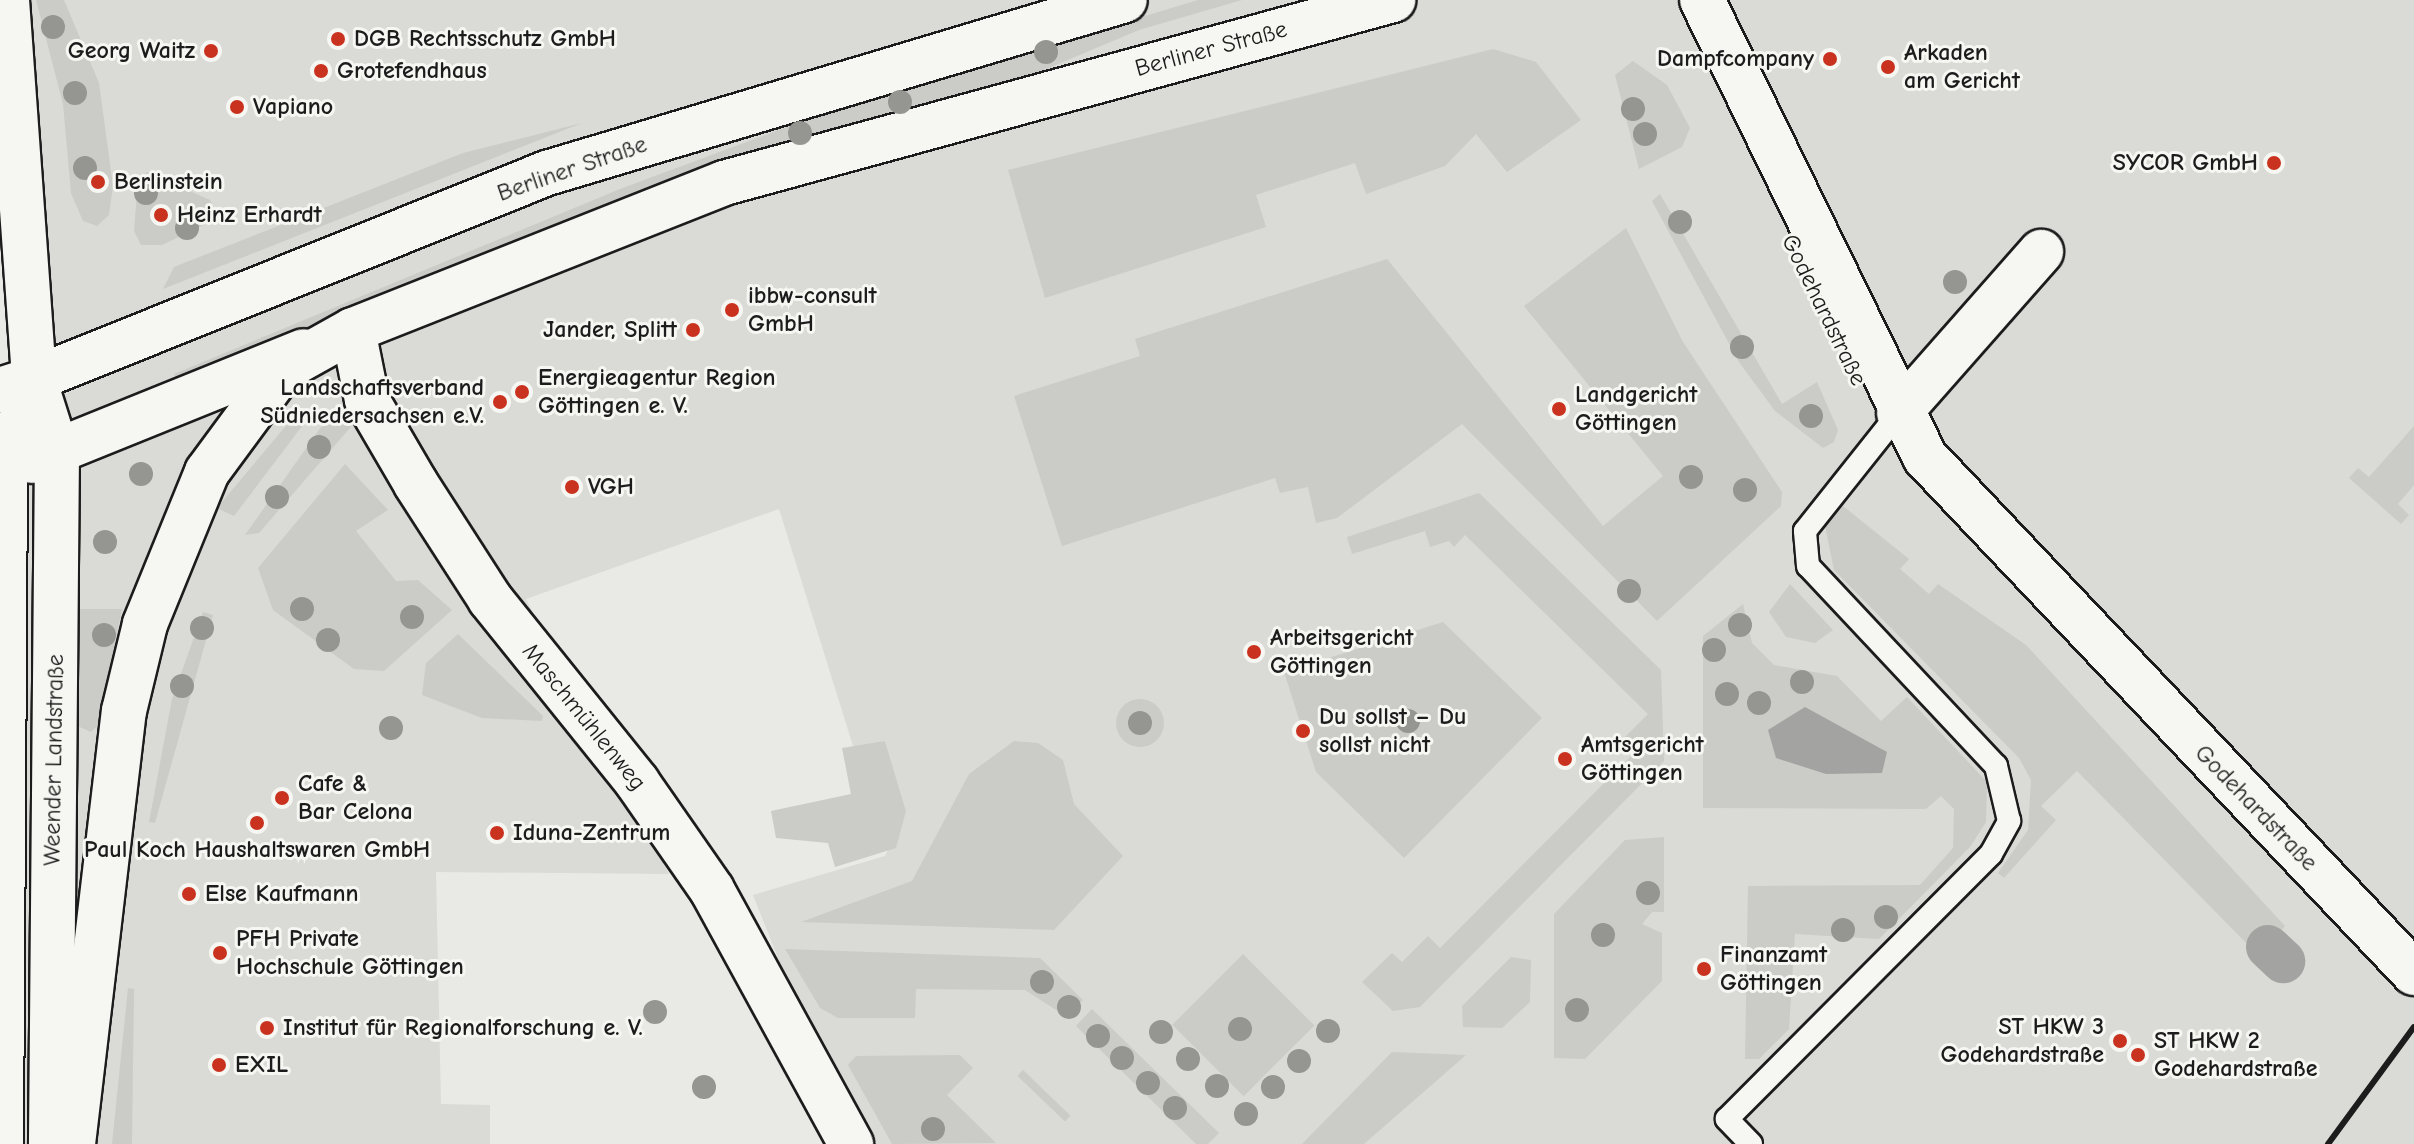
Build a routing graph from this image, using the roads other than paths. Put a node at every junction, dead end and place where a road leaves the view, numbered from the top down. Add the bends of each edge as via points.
1 (7, 0) edge
2 (1125, 0) edge
3 (1393, 0) edge
4 (1679, 0) edge
5 (1702, 0) edge
6 (2041, 252) dead end
7 (353, 330) junction
8 (304, 351) junction
9 (17, 384) edge
10 (1891, 422) junction
11 (57, 452) junction
12 (3, 470) edge
13 (2414, 973) edge
14 (1, 1144) edge
15 (51, 1144) edge
16 (73, 1144) edge
17 (851, 1144) edge
18 (1751, 1144) edge

1 - 9 street, Weender Landstraße
2 - 9 street, Berliner Straße via 547,173
3 - 7 street, Berliner Straße via 724,183
4 - 10 street, Godehardstraße via 1755,176
5 - 10 street, Godehardstraße
6 - 10 street
7 - 8 street, Berliner Straße
7 - 17 street, Maschmühlenweg via 367,400 429,504 490,599 637,782 712,890
8 - 11 street, Berliner Straße
8 - 16 street, Berliner Straße via 262,393 200,486 155,589 124,711
9 - 11 street, Weender Landstraße
9 - 12 street, Weender Landstraße
10 - 13 street, Godehardstraße
10 - 18 lane via 1805,531 1808,566 1996,766 2010,802 2009,821 1991,854 1727,1119
11 - 12 street, Berliner Straße
11 - 15 street, Weender Landstraße
12 - 14 street, Weender Landstraße

